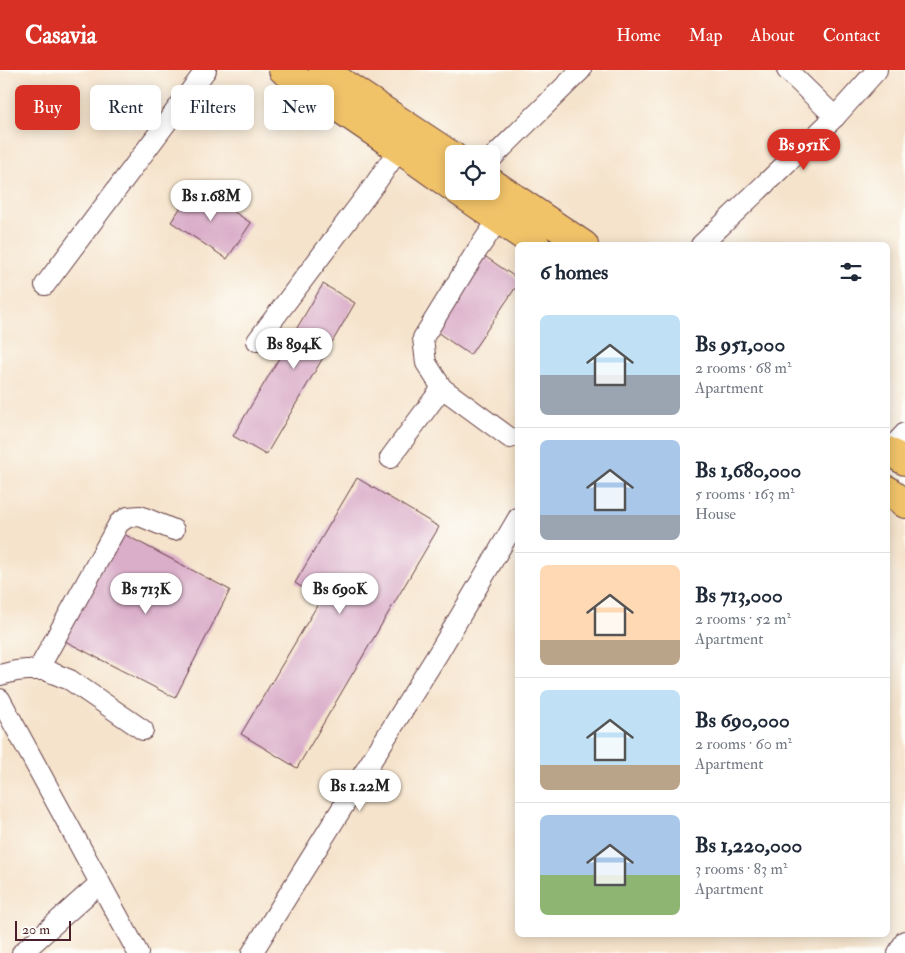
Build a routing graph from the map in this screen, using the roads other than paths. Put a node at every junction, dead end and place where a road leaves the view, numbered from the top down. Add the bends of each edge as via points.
1 (206, 70) edge
2 (283, 70) edge
3 (323, 70) edge
4 (581, 70) edge
5 (787, 70) edge
6 (877, 70) edge
7 (835, 117) junction
8 (399, 148) junction
9 (500, 150) edge
10 (445, 151) edge
11 (445, 181) edge
12 (500, 188) edge
13 (470, 200) edge
14 (498, 220) junction
15 (531, 242) edge
16 (580, 242) edge
17 (704, 242) edge
18 (45, 285) dead end
19 (257, 341) dead end
20 (442, 388) junction
21 (905, 433) edge
22 (510, 438) dead end
23 (890, 449) edge
24 (890, 452) edge
25 (390, 458) dead end
26 (905, 461) edge
27 (890, 492) edge
28 (905, 504) edge
29 (515, 523) edge
30 (174, 530) dead end
31 (38, 670) junction
32 (0, 675) edge
33 (0, 699) edge
34 (143, 730) dead end
35 (100, 883) junction
36 (905, 941) edge
37 (22, 953) edge
38 (138, 953) edge
39 (252, 953) edge
40 (898, 953) edge

1 - 18 street
2 - 8 highway
3 - 10 highway
4 - 9 street
5 - 7 street
6 - 7 street
7 - 17 street
8 - 11 highway
8 - 19 street
12 - 16 highway
13 - 14 highway
14 - 15 highway
14 - 20 street via 423,338 426,363
20 - 22 street
20 - 25 street
21 - 23 street
24 - 26 highway
27 - 28 highway
29 - 39 street
30 - 31 street via 140,516 128,517 119,523
31 - 32 street
31 - 34 street via 70,680
33 - 35 street
35 - 37 street
35 - 38 street
36 - 40 street

